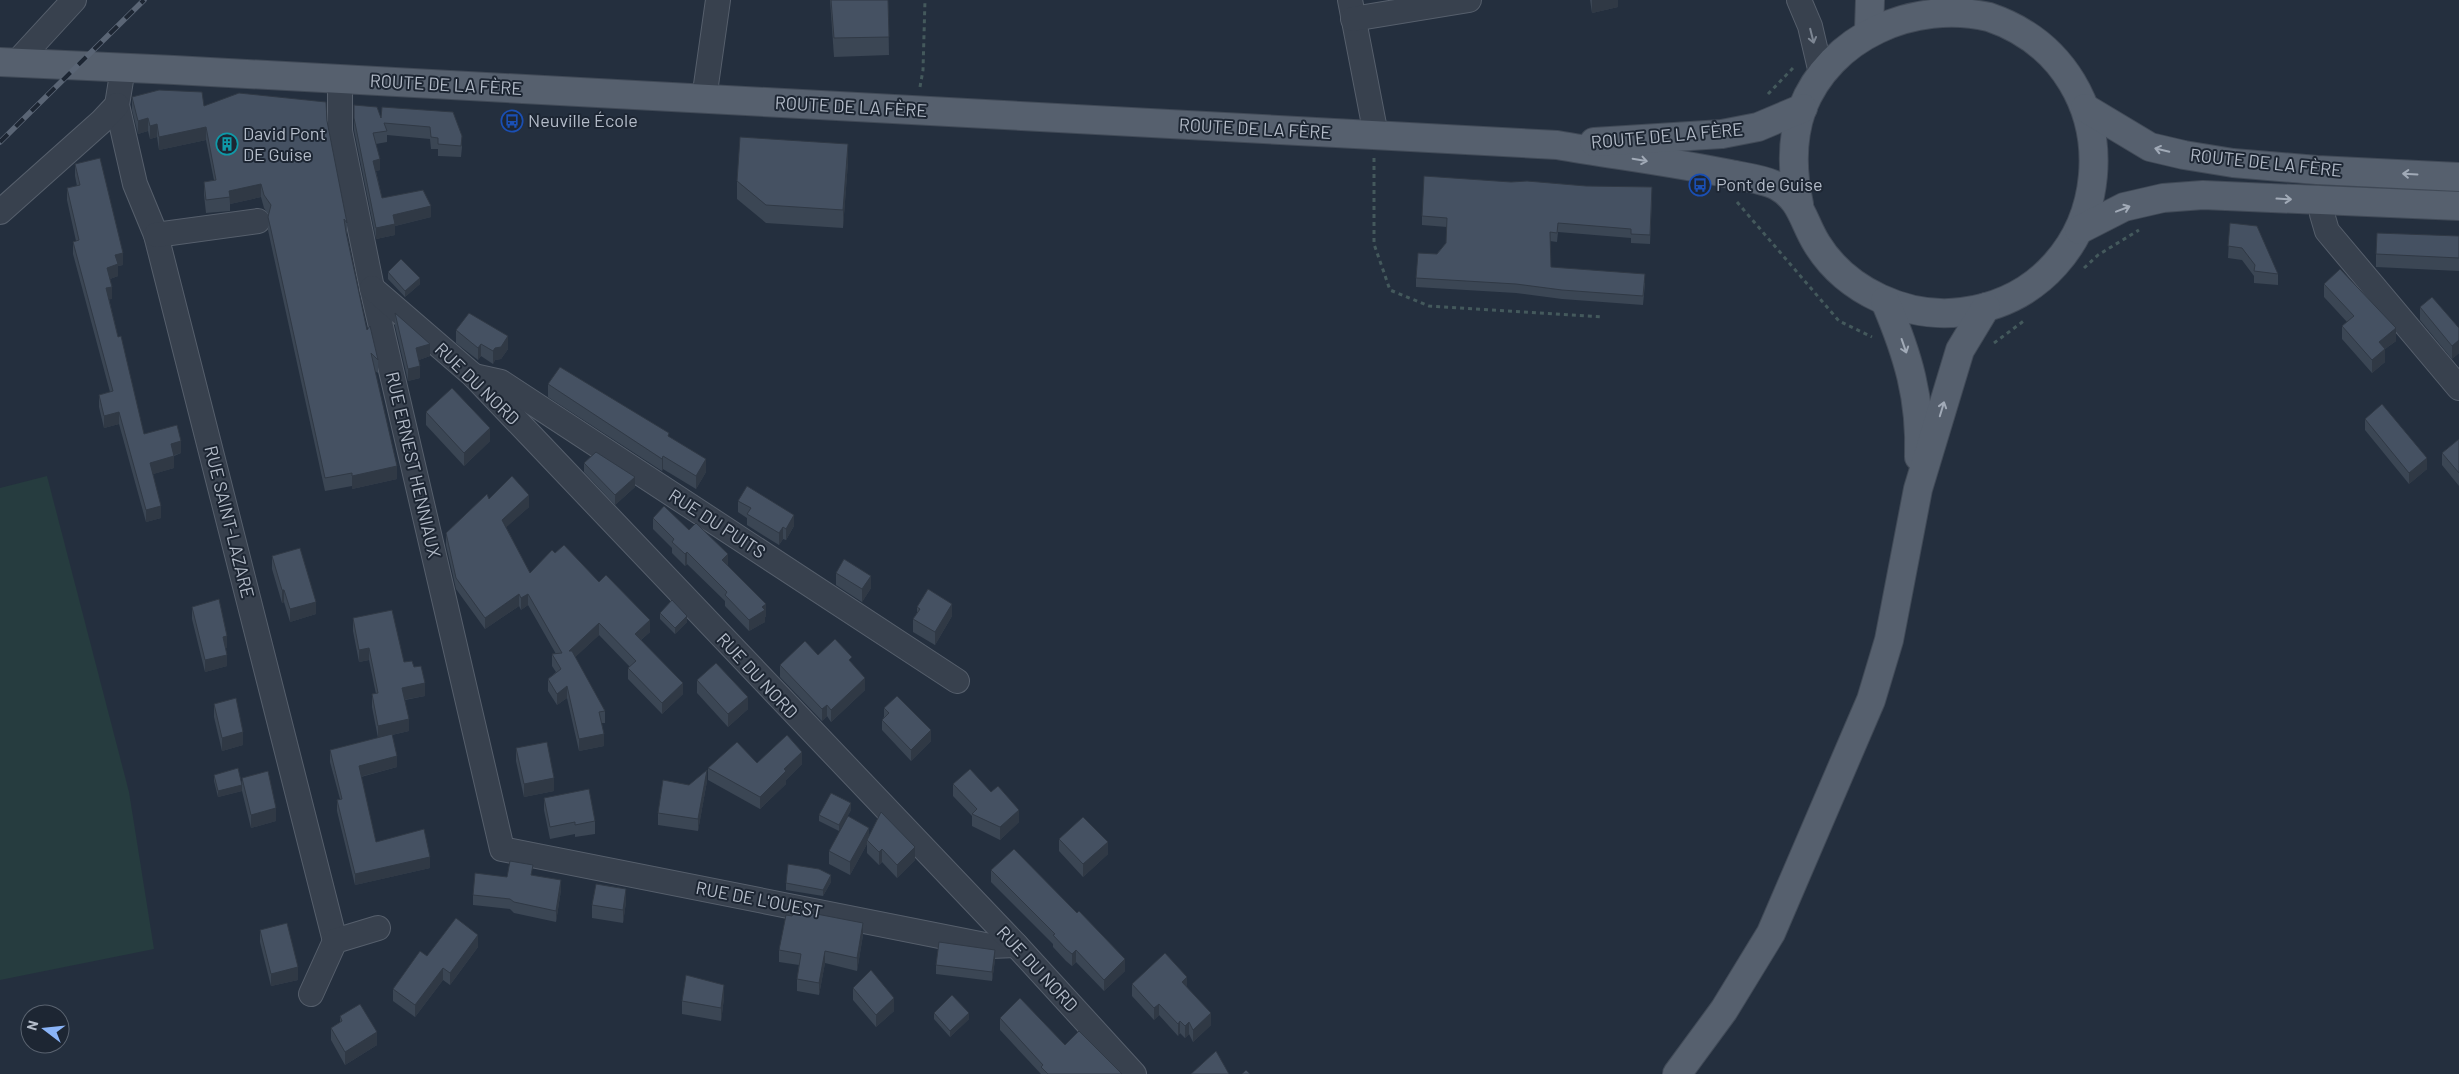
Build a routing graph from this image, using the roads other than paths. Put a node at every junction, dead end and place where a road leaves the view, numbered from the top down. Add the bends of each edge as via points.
1 (74, 0) edge
2 (718, 0) edge
3 (1469, 0) edge
4 (1799, 0) edge
5 (1870, 0) edge
6 (1950, 5) edge
7 (1352, 10) edge
8 (1869, 30) junction
9 (8, 63) edge
10 (134, 68) junction
11 (1821, 73) junction
12 (340, 79) junction
13 (704, 99) junction
14 (117, 105) junction
15 (1803, 108) junction
16 (2085, 108) junction
17 (1376, 135) junction
18 (1557, 145) junction
19 (2459, 177) edge
20 (2324, 201) junction
21 (1799, 204) junction
22 (2459, 206) edge
23 (0, 212) edge
24 (258, 221) dead end
25 (2079, 230) junction
26 (156, 235) junction
27 (372, 288) junction
28 (1885, 301) junction
29 (1986, 307) junction
30 (474, 376) junction
31 (2459, 388) edge
32 (1918, 490) junction
33 (957, 681) dead end
34 (502, 849) joint
35 (378, 928) dead end
36 (335, 941) junction
37 (1016, 945) junction
38 (311, 994) dead end
39 (1134, 1074) edge
40 (1677, 1074) edge

1 - 9 street
2 - 13 street
3 - 7 street
4 -> 11 street via 1810,26
5 - 8 main road
6 - 8 main road via 1896,18
6 - 16 main road via 1988,16 2019,30 2047,51 2064,70
7 - 17 street
8 - 11 main road via 1843,49
9 - 10 main road, ROUTE DE LA FÈRE
10 - 12 main road, ROUTE DE LA FÈRE
10 - 14 street
11 - 15 main road
12 - 13 main road, ROUTE DE LA FÈRE
12 - 27 street, RUE ERNEST HENNIAUX via 340,132
13 - 17 main road, ROUTE DE LA FÈRE
14 - 23 street
14 - 26 street, RUE SAINT-LAZARE via 134,184
15 - 18 main road, ROUTE DE LA FÈRE via 1758,127 1722,134
15 - 21 main road via 1793,155
19 -> 16 main road, ROUTE DE LA FÈRE via 2317,170 2184,155 2150,147
16 - 25 main road via 2093,138 2095,170 2090,200
17 - 18 main road, ROUTE DE LA FÈRE
18 -> 21 main road, ROUTE DE LA FÈRE via 1708,170 1776,185
20 - 22 main road, ROUTE DE LA FÈRE
25 -> 20 main road, ROUTE DE LA FÈRE via 2124,207 2164,198 2203,195
20 - 31 street via 2322,214 2327,231
21 - 28 main road via 1823,251 1847,278
24 - 26 street
25 - 29 main road via 2062,256 2040,278 2015,295
26 - 36 street, RUE SAINT-LAZARE
27 - 30 street, RUE DU NORD
27 - 34 street, RUE ERNEST HENNIAUX
28 - 29 main road via 1935,313
28 -> 32 main road via 1905,348 1920,424
32 -> 29 main road via 1960,350
30 - 33 street, RUE DU PUITS via 501,382
30 - 37 street, RUE DU NORD
32 - 40 main road via 1889,640 1871,700 1771,933 1724,1010
34 - 37 street, RUE DE L'OUEST via 990,946
35 - 36 street
36 - 38 street
37 - 39 street, RUE DU NORD

